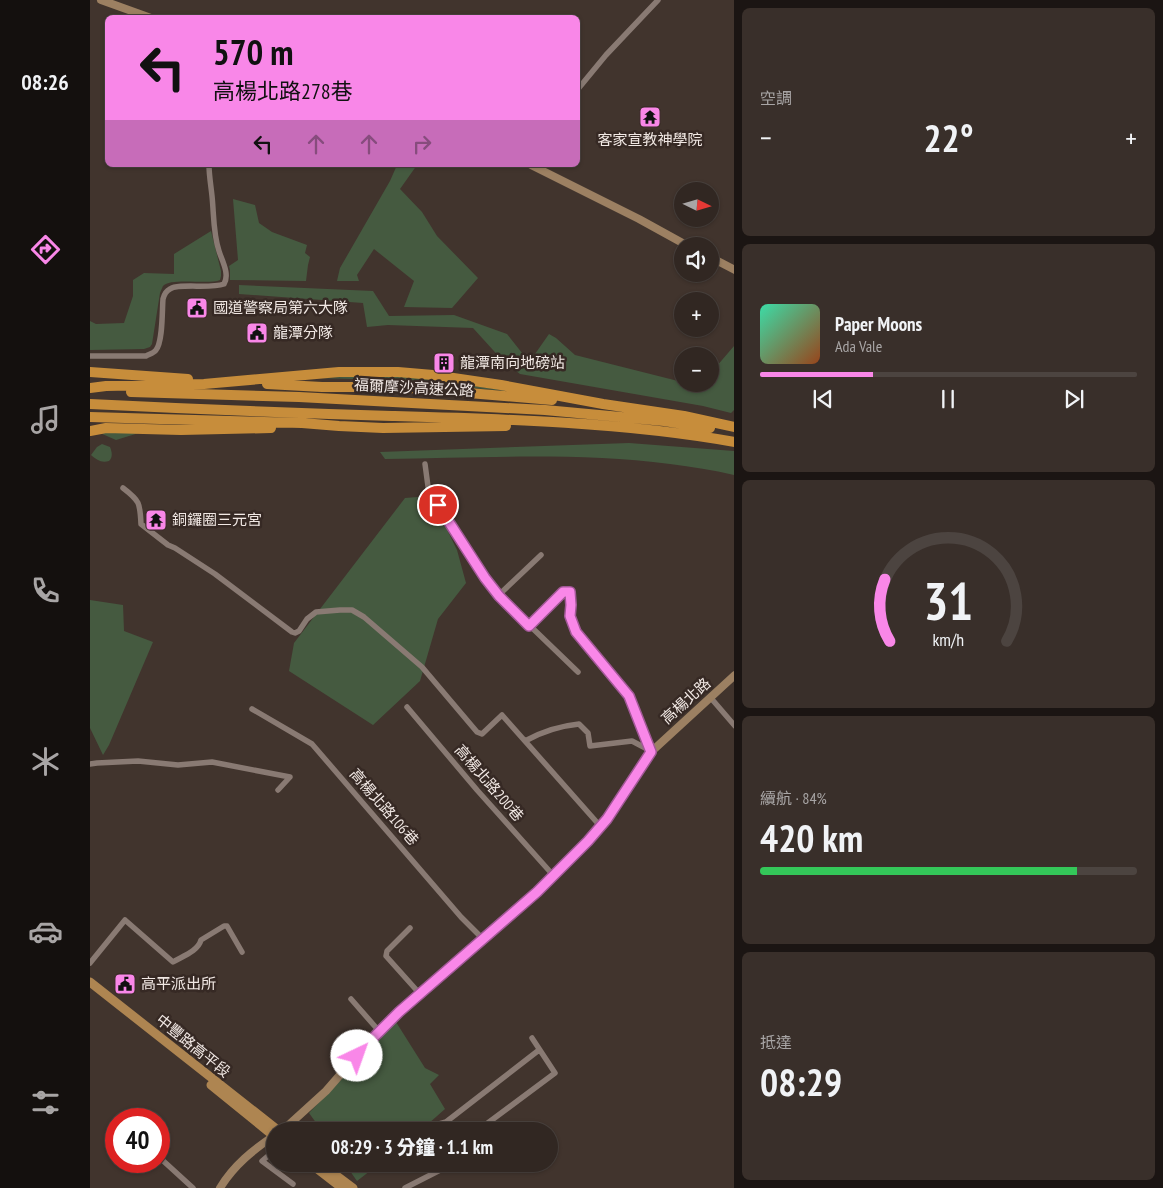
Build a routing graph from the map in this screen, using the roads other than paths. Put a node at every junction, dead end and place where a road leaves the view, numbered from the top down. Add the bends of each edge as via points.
1 (101, 0) edge
2 (658, 0) edge
3 (143, 15) edge
4 (580, 87) edge
5 (209, 167) edge
6 (535, 167) edge
7 (674, 238) edge
8 (719, 262) edge
9 (734, 270) edge
10 (90, 356) edge
11 (90, 372) edge
12 (90, 390) edge
13 (90, 404) edge
14 (603, 404) junction
15 (90, 417) edge
16 (567, 423) junction
17 (90, 426) edge
18 (339, 426) junction
19 (734, 427) edge
20 (117, 428) junction
21 (90, 431) edge
22 (734, 432) edge
23 (734, 442) edge
24 (425, 464) dead end
25 (123, 488) dead end
26 (541, 555) dead end
27 (499, 596) junction
28 (529, 626) junction
29 (578, 672) dead end
30 (734, 675) edge
31 (710, 697) junction
32 (407, 707) dead end
33 (252, 709) dead end
34 (734, 726) edge
35 (525, 741) junction
36 (651, 752) junction
37 (90, 764) edge
38 (278, 790) dead end
39 (600, 826) junction
40 (553, 875) junction
41 (410, 928) dead end
42 (483, 939) junction
43 (242, 952) dead end
44 (90, 963) edge
45 (90, 982) edge
46 (90, 988) edge
47 (420, 994) junction
48 (350, 999) dead end
49 (380, 1031) junction
50 (532, 1038) dead end
51 (539, 1050) junction
52 (291, 1122) edge
53 (446, 1122) edge
54 (489, 1122) edge
55 (266, 1125) edge
56 (266, 1125) edge
57 (266, 1142) edge
58 (170, 1167) edge
59 (277, 1172) edge
60 (320, 1172) edge
61 (332, 1172) edge
62 (436, 1172) edge
63 (293, 1184) dead end
64 (336, 1187) edge
65 (193, 1188) edge
66 (220, 1188) edge
67 (353, 1188) edge
68 (405, 1188) edge

1 - 3 street
2 - 4 street
5 - 10 street via 213,223 226,273 224,284 170,289 164,295 161,340 154,353 146,356
6 - 7 street
8 - 9 street
11 - 14 highway via 294,386 398,387
12 - 14 highway via 106,386 204,384 339,372 398,372 501,385
12 - 22 highway, 福爾摩沙高速公路 via 545,410
13 - 16 highway, 福爾摩沙高速公路
14 - 19 highway
15 - 18 highway
16 - 18 highway via 383,428
16 - 23 highway, 福爾摩沙高速公路 via 648,429
17 - 20 highway
18 - 20 highway via 181,430
20 - 21 highway
24 - 27 street via 429,494
25 - 35 street via 140,504 141,524 292,632 299,631 316,612 352,610 422,667 477,732 482,734 502,715
26 - 27 street
27 - 28 street
28 - 29 street
28 - 36 street via 563,592 570,592 570,616 576,632 629,696
30 - 31 street, 高楊北路
31 - 34 street
31 - 36 street, 高楊北路
32 - 40 street, 高楊北路200巷
33 - 42 street, 高楊北路106巷 via 312,744
35 - 36 street via 541,732 579,724 588,733 590,746 632,741
35 - 39 street
36 - 39 street, 高楊北路
37 - 38 street via 212,762 290,778
39 - 40 street, 高楊北路
40 - 42 street, 高楊北路
41 - 47 street via 386,956
42 - 47 street, 高楊北路
43 - 44 street via 224,926 173,962 125,920
45 - 55 main road, 中豐路高平段
46 - 56 main road, 中豐路高平段
47 - 49 street, 高楊北路
48 - 49 street
49 - 52 street, 高楊北路 via 326,1091
50 - 51 street
51 - 53 street
51 - 54 street via 555,1073
57 - 66 street, 高楊北路 via 236,1166
58 - 65 street
59 - 63 street
60 - 64 main road
61 - 67 main road
62 - 68 street

